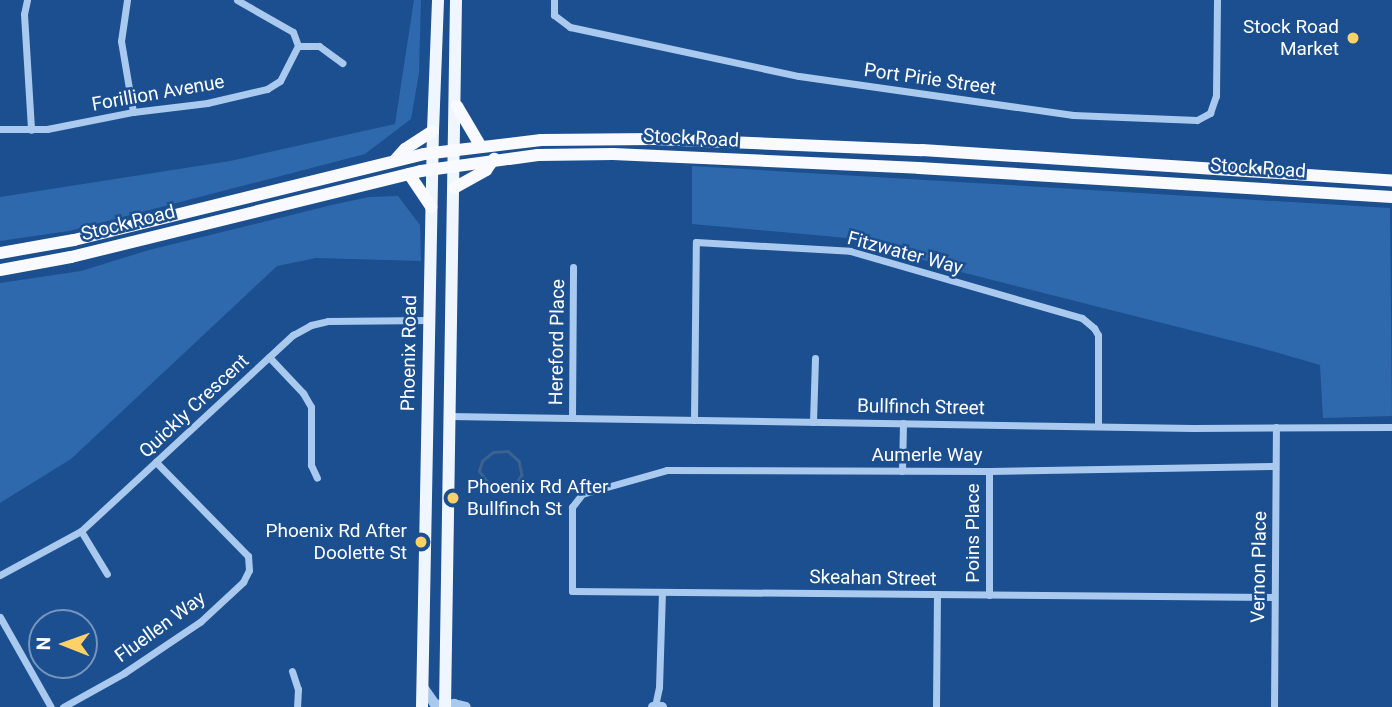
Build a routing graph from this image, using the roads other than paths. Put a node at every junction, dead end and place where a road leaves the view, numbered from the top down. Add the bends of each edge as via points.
1 (27, 0) edge
2 (127, 0) edge
3 (237, 0) edge
4 (438, 0) edge
5 (456, 0) edge
6 (554, 0) edge
7 (1217, 0) edge
8 (298, 46) junction
9 (342, 63) dead end
10 (457, 106) junction
11 (133, 112) junction
12 (0, 129) edge
13 (31, 130) junction
14 (433, 131) junction
15 (480, 145) junction
16 (456, 148) junction
17 (433, 152) junction
18 (494, 159) junction
19 (396, 160) junction
20 (455, 164) junction
21 (432, 168) junction
22 (409, 174) junction
23 (1389, 177) edge
24 (454, 188) junction
25 (1392, 197) edge
26 (431, 207) junction
27 (0, 253) edge
28 (573, 267) dead end
29 (0, 270) edge
30 (429, 320) junction
31 (269, 357) junction
32 (815, 358) dead end
33 (450, 416) junction
34 (572, 417) junction
35 (694, 420) junction
36 (813, 422) junction
37 (903, 423) junction
38 (1098, 425) junction
39 (1276, 427) junction
40 (1392, 427) edge
41 (156, 463) junction
42 (1275, 466) junction
43 (902, 471) junction
44 (989, 471) junction
45 (317, 478) dead end
46 (582, 494) joint
47 (81, 531) junction
48 (0, 575) edge
49 (107, 575) dead end
50 (662, 592) junction
51 (937, 594) junction
52 (989, 595) junction
53 (1274, 597) junction
54 (0, 617) edge
55 (292, 671) dead end
56 (423, 687) junction
57 (51, 707) edge
58 (63, 707) edge
59 (297, 707) edge
60 (422, 707) edge
61 (444, 707) edge
62 (466, 707) edge
63 (658, 707) edge
64 (936, 707) edge
65 (1274, 707) edge

1 - 13 street
2 - 11 street via 121,41
3 - 8 street via 293,32
4 - 14 main road, Phoenix Road
5 - 10 main road
6 - 7 street, Port Pirie Street via 554,15 570,27 799,76 1073,115 1197,120 1210,113 1216,96
8 - 9 street via 318,46
8 - 11 street, Forillion Avenue via 280,81 267,89 207,103
10 - 15 highway
10 - 16 main road
11 - 13 street, Forillion Avenue
12 - 13 street, Forillion Avenue
14 - 17 main road, Phoenix Road
14 - 19 highway
15 - 16 highway, Stock Road
15 - 23 highway, Stock Road via 655,139
16 - 17 highway, Stock Road
16 - 20 main road
17 - 19 highway, Stock Road
17 - 21 main road, Phoenix Road
18 - 20 highway, Stock Road
18 - 24 highway via 486,170
18 - 25 highway, Stock Road via 612,154
19 - 27 highway, Stock Road via 74,240
20 - 21 highway, Stock Road
20 - 24 main road
21 - 22 highway, Stock Road
21 - 26 main road, Phoenix Road
22 - 26 highway
22 - 29 highway, Stock Road via 71,257
24 - 33 main road
26 - 30 main road, Phoenix Road
28 - 34 street, Hereford Place
30 - 31 street, Quickly Crescent via 328,321 293,335
30 - 56 main road, Phoenix Road
31 - 41 street, Quickly Crescent
31 - 45 street via 311,407 311,465
32 - 36 street
33 - 34 street, Bullfinch Street
33 - 61 main road
34 - 35 street, Bullfinch Street
35 - 36 street, Bullfinch Street
35 - 38 street, Fitzwater Way via 696,242 850,251 1082,318 1098,335
36 - 37 street, Bullfinch Street
37 - 38 street, Bullfinch Street
37 - 43 street
38 - 39 street, Bullfinch Street
39 - 40 street, Bullfinch Street
39 - 42 street, Vernon Place
41 - 47 street, Quickly Crescent
41 - 58 street, Fluellen Way via 248,556 249,570 243,582 200,622
42 - 44 street, Aumerle Way
42 - 53 street, Vernon Place
43 - 44 street, Aumerle Way
43 - 46 street, Aumerle Way via 667,470
44 - 52 street, Poins Place
46 - 50 street, Skeahan Street via 572,507 572,591
47 - 48 street, Quickly Crescent
47 - 49 street
50 - 51 street, Skeahan Street
50 - 63 street
51 - 52 street, Skeahan Street
51 - 64 street
52 - 53 street, Skeahan Street
53 - 65 street, Vernon Place
54 - 57 street
55 - 59 street
56 - 60 main road, Phoenix Road
56 - 61 street via 434,703
61 - 62 street

